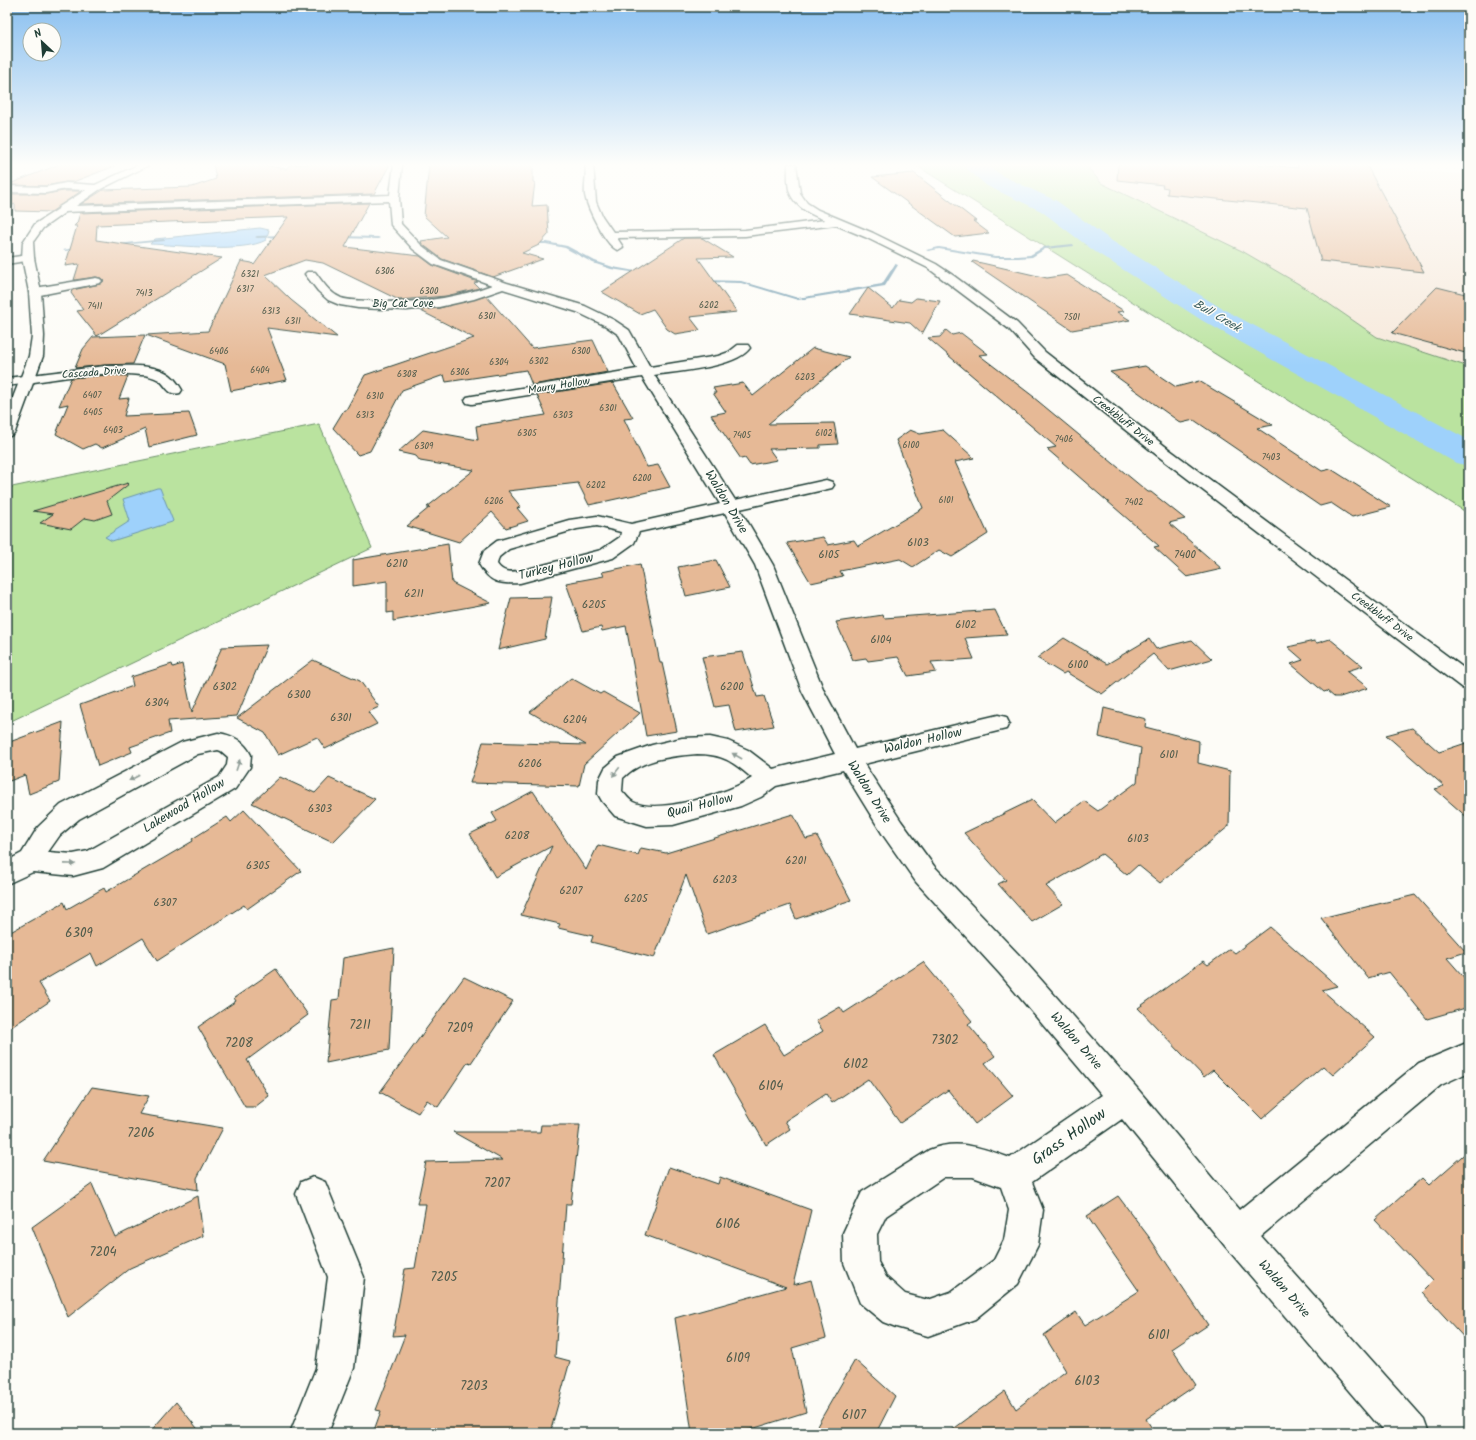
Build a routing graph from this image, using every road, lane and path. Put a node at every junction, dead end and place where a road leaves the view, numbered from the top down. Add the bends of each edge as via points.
1 (35, 231) edge
2 (402, 231) edge
3 (607, 231) edge
4 (760, 231) edge
5 (859, 231) edge
6 (609, 235) junction
7 (619, 250) dead end
8 (28, 258) junction
9 (7, 261) edge
10 (311, 274) dead end
11 (96, 281) dead end
12 (503, 285) junction
13 (35, 292) junction
14 (743, 348) dead end
15 (646, 373) junction
16 (26, 380) junction
17 (7, 382) edge
18 (175, 390) dead end
19 (472, 400) dead end
20 (7, 432) edge
21 (826, 485) dead end
22 (730, 506) junction
23 (631, 528) junction
24 (1469, 683) edge
25 (998, 723) dead end
26 (848, 758) junction
27 (769, 779) junction
28 (31, 861) junction
29 (7, 874) edge
30 (1469, 1057) edge
31 (1125, 1098) junction
32 (1013, 1175) junction
33 (313, 1194) dead end
34 (1237, 1234) junction
35 (309, 1433) edge
36 (1410, 1433) edge

1 - 8 street via 28,242
2 - 12 street, Waldon Drive via 437,262
3 - 6 street
4 - 6 street
5 - 24 street, Creekbluff Drive via 932,266 950,278 1014,326 1040,355 1164,453
6 - 7 street
8 - 9 street
8 - 13 street
10 - 12 street, Big Cat Cove via 319,286 337,300 394,307 448,303
11 - 13 street
12 - 15 street, Waldon Drive via 582,309 610,323 624,333
13 - 16 street via 38,336 36,356
14 - 15 street, Maury Hollow via 721,360
15 - 19 street, Maury Hollow
15 - 22 street, Waldon Drive
16 - 17 street, Cascada Drive
16 - 18 street, Cascada Drive via 104,370 135,370 156,373 166,378
16 - 20 street
21 - 22 street, Turkey Hollow
22 - 23 street, Turkey Hollow
22 - 26 street, Waldon Drive via 764,565 813,691
23 - 23 street, Turkey Hollow via 597,521 575,524 503,545 490,555 488,564 493,572 504,578 520,578 607,554 628,539
25 - 26 street, Waldon Hollow
26 - 27 street, Quail Hollow
26 - 31 street, Waldon Drive via 892,828 925,874 1010,965
27 -> 27 street, Quail Hollow via 732,752 719,747 694,746 665,749 629,761 617,769 610,782 610,794 624,809 646,816 673,815 733,799
28 -> 28 street, Lakewood Hollow via 74,865 94,860 227,783 238,767 240,755 235,747 225,742 190,748 70,812 55,823 40,841
28 - 29 street
30 - 34 street via 1430,1074
31 - 32 street, Grass Hollow
31 - 34 street, Waldon Drive
32 - 32 street via 973,1161 940,1161 874,1204 860,1233 861,1263 873,1290 896,1309 928,1318 962,1306 1006,1272 1021,1245 1026,1210
33 - 35 street via 346,1277 335,1368
34 - 36 street, Waldon Drive

